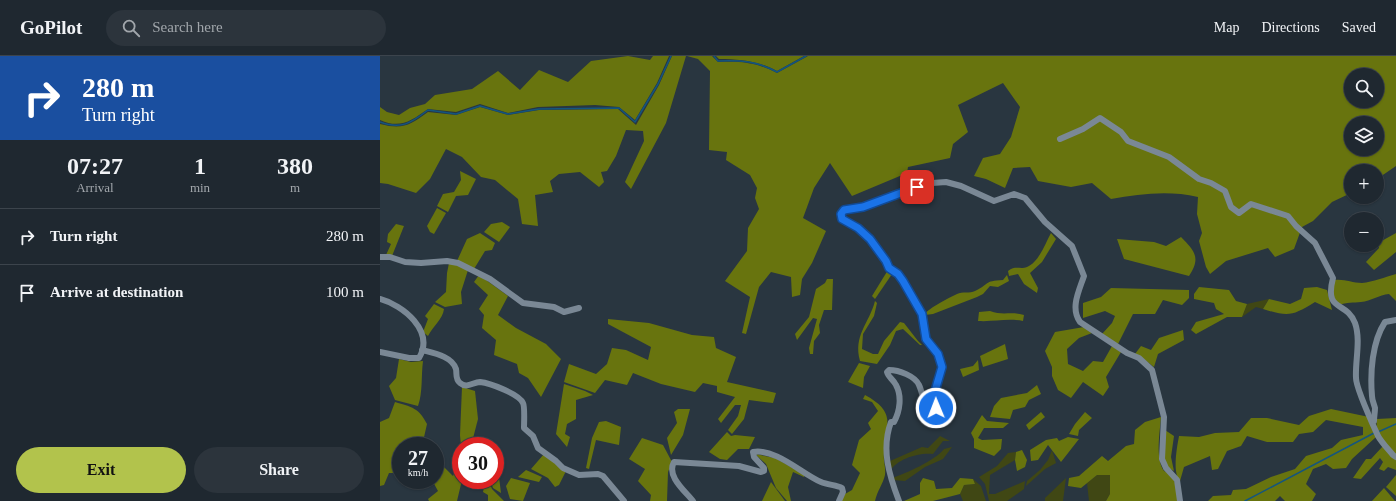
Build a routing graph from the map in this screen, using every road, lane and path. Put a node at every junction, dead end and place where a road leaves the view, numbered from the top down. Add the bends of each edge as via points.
1 (1060, 139) dead end
2 (380, 257) edge
3 (380, 299) edge
4 (579, 308) dead end
5 (1396, 320) edge
6 (422, 350) junction
7 (380, 352) edge
8 (1374, 424) junction
9 (1396, 457) edge
10 (624, 501) edge
11 (694, 501) edge
12 (840, 501) edge
13 (899, 501) edge
14 (1180, 501) edge

1 - 8 street via 1100,118 1128,141 1169,157 1199,179 1225,191 1231,207 1239,213 1251,204 1288,216 1319,249 1333,278 1331,298 1336,306 1348,312 1355,322 1356,380
2 - 4 street via 421,263 447,261 490,279 523,303 564,312
3 - 6 street via 398,306 411,315 420,332
5 - 8 street via 1385,322 1376,345 1371,380 1375,408
6 - 7 street via 419,358 414,359
6 - 10 street via 449,361 455,367 456,379 460,384 466,386 479,382 502,389 519,398 524,404 524,428 533,436 538,448 573,473 603,476
8 - 9 street via 1384,445
11 - 12 street via 674,477 674,462 739,466 764,471 753,452 776,457 823,483 839,486 843,492
13 - 14 street via 889,475 887,450 889,426 896,418 900,396 896,384 887,372 902,372 916,381 923,400 934,416 935,391 942,367 938,354 926,339 922,314 903,281 889,268 881,253 864,234 842,219 841,214 844,210 863,207 932,183 946,182 994,201 1006,196 1019,195 1025,198 1045,222 1072,246 1084,276 1075,303 1076,317 1127,353 1139,358 1152,370 1164,417 1162,459 1177,480

